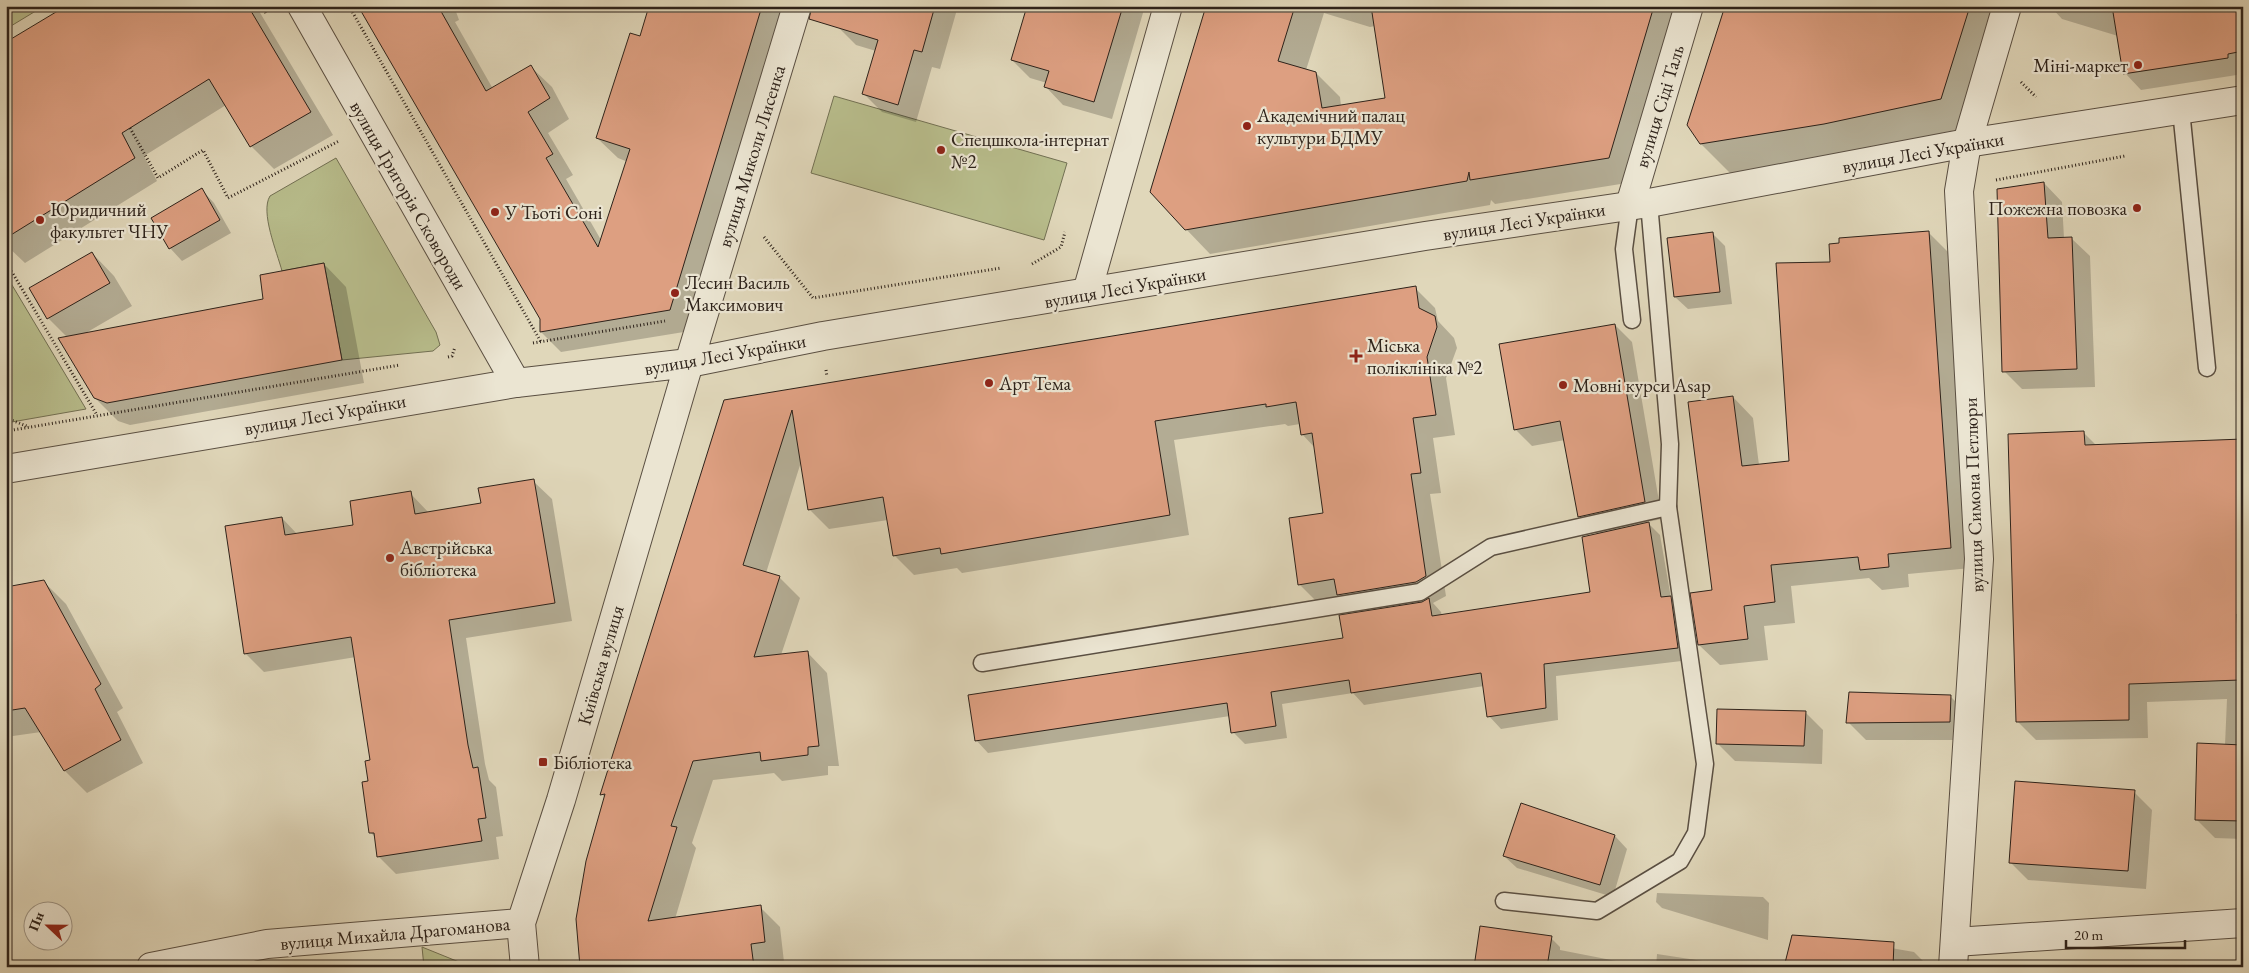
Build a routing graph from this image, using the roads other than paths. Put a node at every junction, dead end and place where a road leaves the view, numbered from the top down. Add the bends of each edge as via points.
1 (302, 6) edge
2 (796, 6) edge
3 (1168, 6) edge
4 (1689, 6) edge
5 (2008, 6) edge
6 (2243, 100) edge
7 (2181, 110) junction
8 (1967, 143) junction
9 (1640, 204) junction
10 (1087, 292) junction
11 (1632, 320) dead end
12 (689, 363) junction
13 (2207, 368) dead end
14 (516, 383) junction
15 (6, 469) edge
16 (1668, 507) junction
17 (982, 663) dead end
18 (1504, 901) dead end
19 (521, 923) junction
20 (2243, 923) edge
21 (263, 956) edge
22 (1953, 960) edge
23 (151, 967) edge
24 (525, 967) edge

1 - 14 street, вулиця Григорія Сковороди
2 - 12 street, вулиця Миколи Лисенка
3 - 10 street
4 - 9 street, вулиця Сіді Таль
5 - 8 street, вулиця Симона Петлюри
6 - 7 street, вулиця Лесі Українки
7 - 8 street, вулиця Лесі Українки
7 - 13 lane
8 - 9 street, вулиця Лесі Українки
8 - 22 street, вулиця Симона Петлюри via 1960,191 1979,558
9 - 10 street, вулиця Лесі Українки
9 - 11 lane via 1624,249
9 - 16 lane via 1670,444
10 - 12 street, вулиця Лесі Українки via 823,336
12 - 14 street, вулиця Лесі Українки
12 - 19 street, Київська вулиця
14 - 15 street, вулиця Лесі Українки
16 - 17 lane via 1491,547 1420,592
16 - 18 lane via 1705,764 1696,833 1680,861 1597,911
19 - 21 street, вулиця Михайла Драгоманова
19 - 24 street, Київська вулиця
20 - 22 street
21 - 23 street, вулиця Михайла Драгоманова

